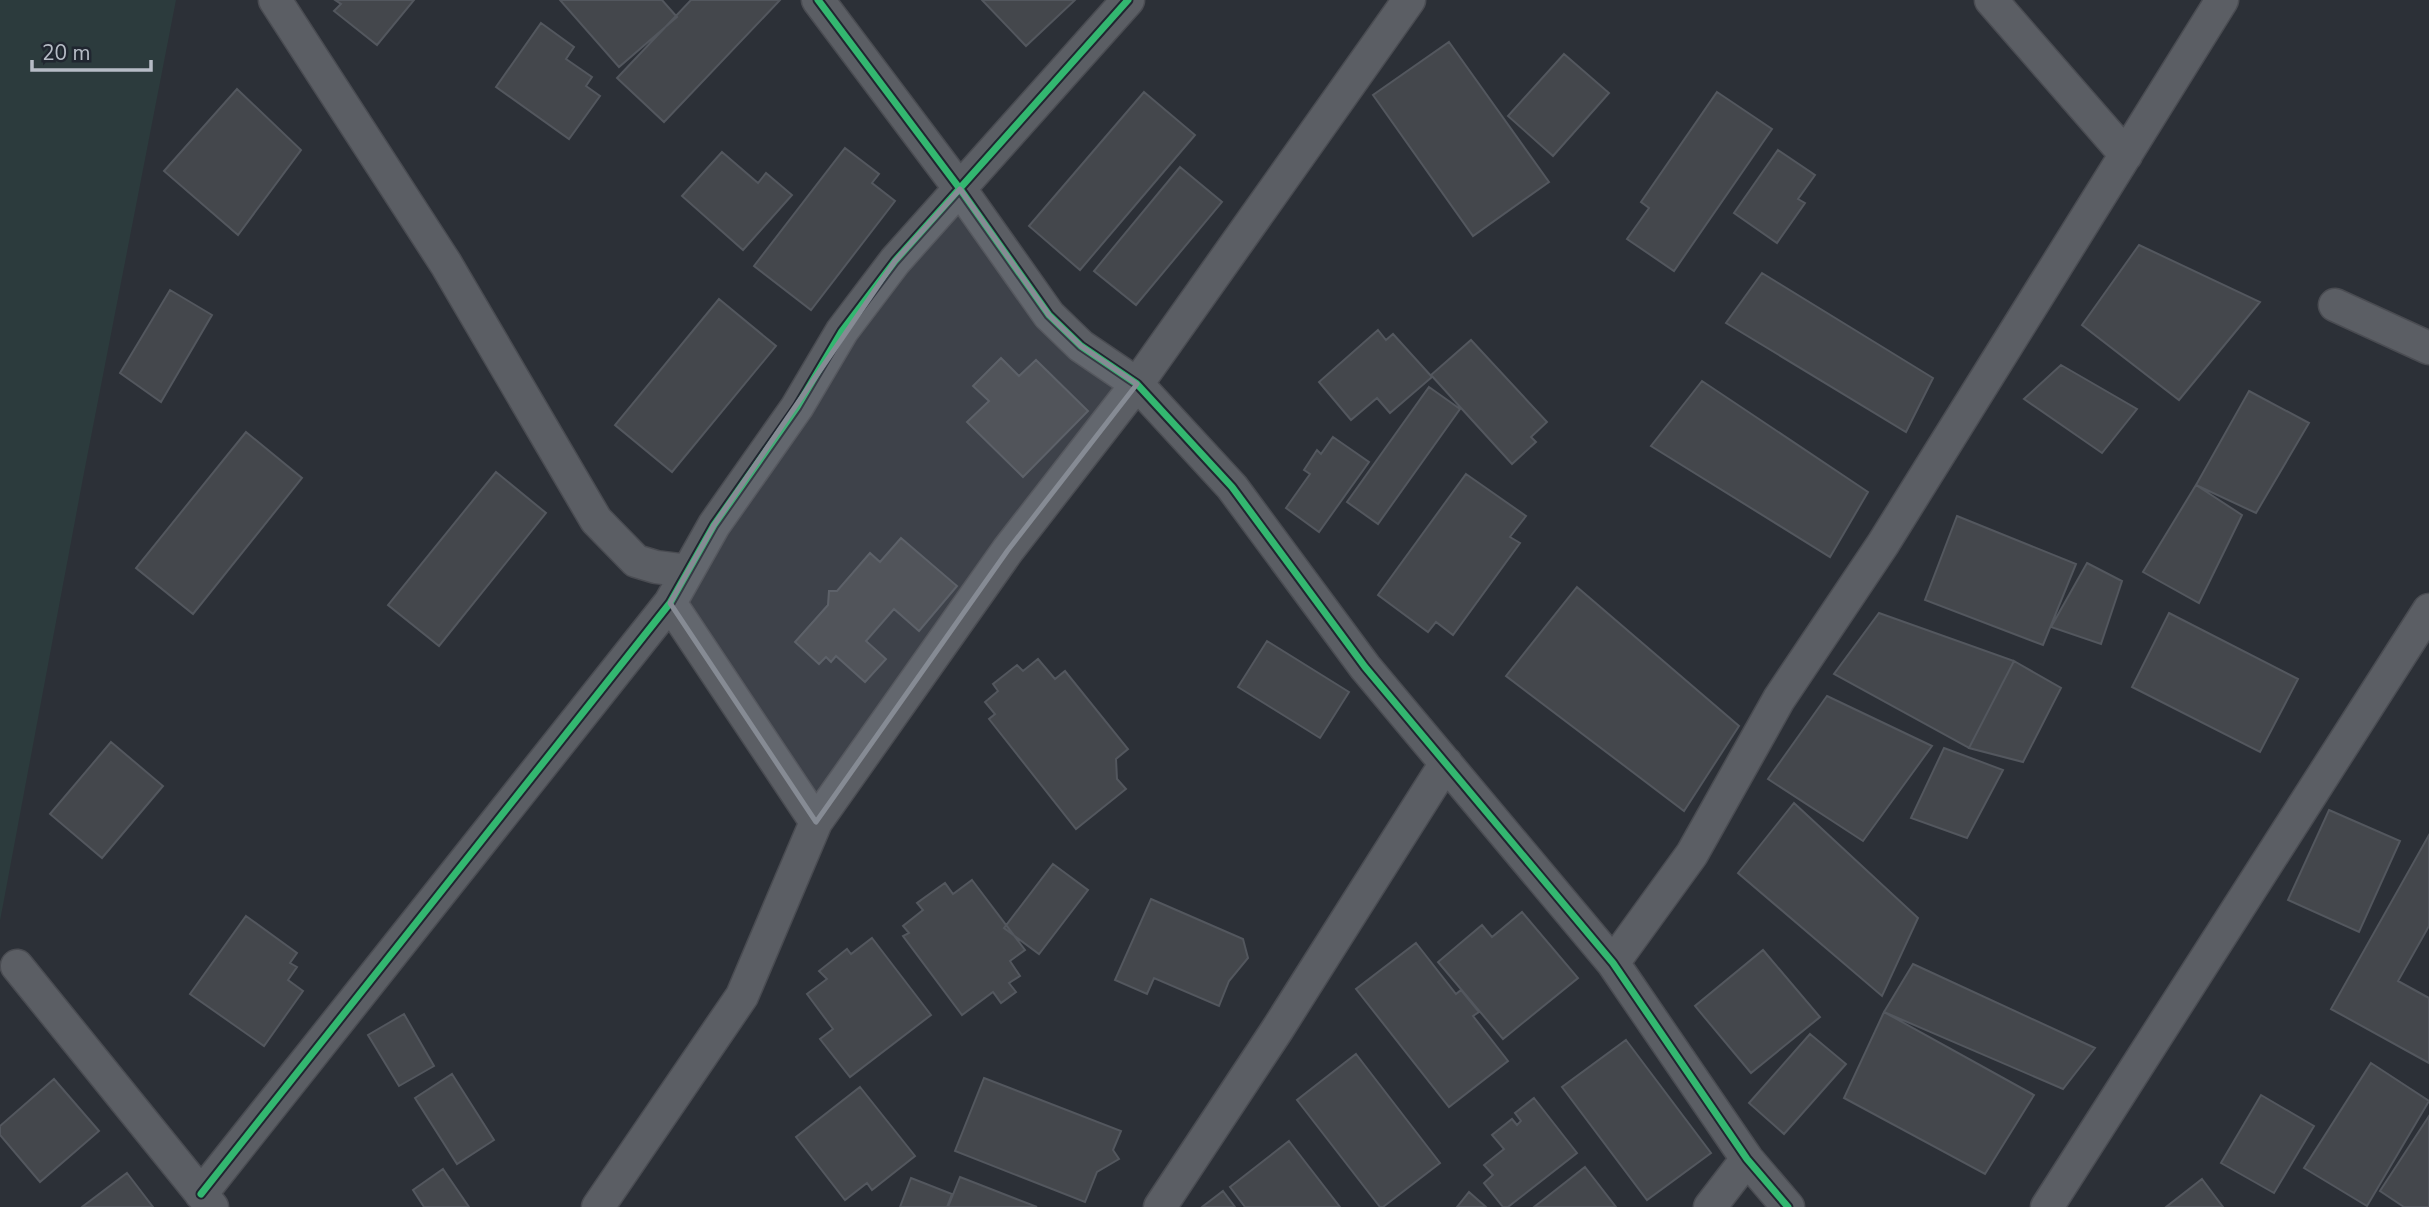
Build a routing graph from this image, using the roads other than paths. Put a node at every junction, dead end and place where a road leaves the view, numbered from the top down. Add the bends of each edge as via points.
1 (275, 0) edge
2 (818, 0) edge
3 (1128, 0) edge
4 (1409, 0) edge
5 (1991, 0) edge
6 (2222, 0) edge
7 (2126, 155) junction
8 (960, 189) junction
9 (2335, 304) dead end
10 (2429, 348) edge
11 (1137, 384) junction
12 (688, 571) junction
13 (670, 603) junction
14 (2429, 610) edge
15 (1446, 763) junction
16 (816, 822) junction
17 (1613, 963) junction
18 (17, 966) dead end
19 (1747, 1159) junction
20 (206, 1200) edge
21 (598, 1207) edge
22 (1160, 1207) edge
23 (1710, 1207) edge
24 (1788, 1207) edge
25 (2047, 1207) edge

1 - 12 street via 446,264 596,520 636,561
2 - 8 street
3 - 8 street
4 - 11 street
5 - 7 street
6 - 7 street
7 - 17 street via 1883,544 1779,699 1692,854
8 - 11 street via 1049,315 1080,346
8 - 12 street via 895,261 842,331
9 - 10 street
11 - 15 street via 1232,487 1365,667
11 - 16 street via 1007,550
12 - 13 street
13 - 16 street
13 - 20 street
14 - 25 street
15 - 17 street
15 - 22 street
16 - 21 street via 742,996
17 - 19 street
18 - 20 street
19 - 23 street
19 - 24 street

